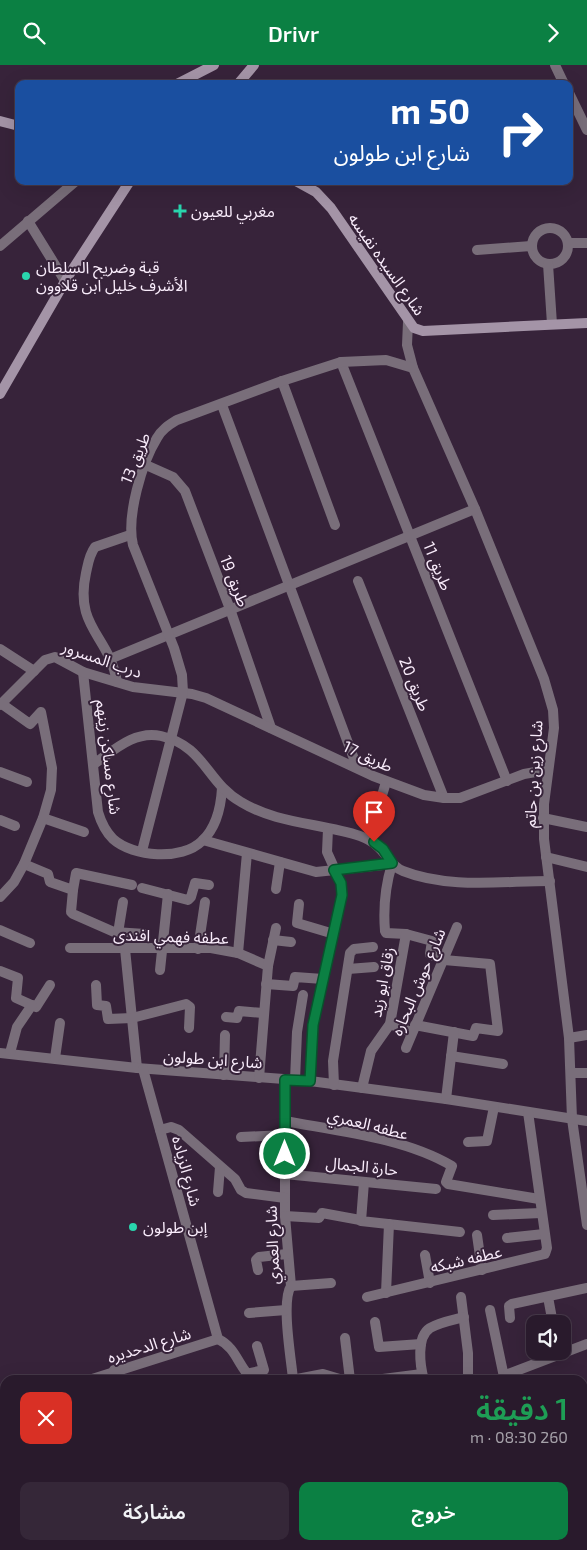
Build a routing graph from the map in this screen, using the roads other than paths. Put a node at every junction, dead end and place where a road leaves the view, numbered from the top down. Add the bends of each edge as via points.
1 (214, 65) edge
2 (254, 65) edge
3 (555, 65) edge
4 (185, 80) edge
5 (241, 80) edge
6 (562, 80) edge
7 (573, 101) edge
8 (0, 121) edge
9 (15, 126) edge
10 (587, 130) edge
11 (68, 185) edge
12 (127, 185) edge
13 (303, 185) edge
14 (28, 221) junction
15 (568, 243) junction
16 (587, 243) edge
17 (0, 246) edge
18 (531, 246) junction
19 (478, 250) dead end
20 (548, 264) junction
21 (65, 281) junction
22 (408, 322) junction
23 (587, 323) edge
24 (552, 324) junction
25 (341, 362) junction
26 (413, 368) junction
27 (282, 381) junction
28 (0, 394) edge
29 (222, 405) junction
30 (146, 465) junction
31 (474, 509) junction
32 (335, 525) dead end
33 (130, 535) junction
34 (410, 535) junction
35 (358, 581) dead end
36 (290, 585) junction
37 (230, 609) junction
38 (169, 635) junction
39 (0, 649) edge
40 (110, 659) junction
41 (34, 671) junction
42 (84, 672) junction
43 (117, 682) junction
44 (183, 692) junction
45 (1, 704) edge
46 (271, 728) junction
47 (171, 739) junction
48 (94, 764) junction
49 (357, 767) junction
50 (547, 771) junction
51 (0, 772) edge
52 (506, 781) junction
53 (27, 782) dead end
54 (386, 782) junction
55 (222, 788) junction
56 (444, 799) junction
57 (43, 818) junction
58 (543, 818) junction
59 (0, 820) edge
60 (15, 827) dead end
61 (587, 827) edge
62 (328, 829) junction
63 (84, 832) dead end
64 (369, 839) junction
65 (203, 840) junction
66 (142, 851) junction
67 (248, 853) junction
68 (546, 857) junction
69 (280, 862) junction
70 (392, 863) junction
71 (24, 864) junction
72 (587, 867) edge
73 (334, 870) junction
74 (550, 881) junction
75 (209, 885) dead end
76 (73, 889) junction
77 (276, 889) dead end
78 (168, 893) junction
79 (1, 894) edge
80 (123, 902) dead end
81 (205, 902) dead end
82 (298, 904) dead end
83 (458, 927) dead end
84 (276, 928) dead end
85 (0, 930) edge
86 (118, 933) junction
87 (145, 933) dead end
88 (334, 934) junction
89 (406, 934) junction
90 (274, 940) junction
91 (291, 942) dead end
92 (30, 943) dead end
93 (373, 947) dead end
94 (70, 948) dead end
95 (125, 949) junction
96 (198, 949) junction
97 (162, 950) junction
98 (238, 953) junction
99 (439, 958) junction
100 (268, 966) junction
101 (374, 967) dead end
102 (348, 969) junction
103 (160, 970) dead end
104 (0, 971) edge
105 (322, 979) junction
106 (266, 984) junction
107 (50, 985) dead end
108 (96, 985) dead end
109 (303, 995) dead end
110 (32, 1005) junction
111 (264, 1013) junction
112 (226, 1017) dead end
113 (132, 1018) junction
114 (60, 1023) dead end
115 (390, 1024) junction
116 (189, 1028) dead end
117 (413, 1028) junction
118 (454, 1032) junction
119 (225, 1035) dead end
120 (587, 1035) edge
121 (569, 1038) junction
122 (406, 1048) dead end
123 (5, 1053) edge
124 (451, 1056) junction
125 (55, 1058) junction
126 (503, 1064) dead end
127 (140, 1068) junction
128 (571, 1073) junction
129 (587, 1073) edge
130 (224, 1075) junction
131 (259, 1078) junction
132 (290, 1080) junction
133 (310, 1081) junction
134 (334, 1085) junction
135 (362, 1088) junction
136 (446, 1099) junction
137 (494, 1107) junction
138 (528, 1113) junction
139 (572, 1119) junction
140 (285, 1121) junction
141 (587, 1121) edge
142 (160, 1130) junction
143 (285, 1135) junction
144 (241, 1137) dead end
145 (468, 1142) dead end
146 (220, 1167) junction
147 (286, 1174) junction
148 (364, 1181) junction
149 (436, 1189) dead end
150 (584, 1190) edge
151 (218, 1193) dead end
152 (285, 1198) junction
153 (539, 1199) junction
154 (541, 1213) junction
155 (493, 1215) dead end
156 (285, 1216) junction
157 (360, 1220) junction
158 (389, 1225) junction
159 (587, 1225) edge
160 (460, 1232) dead end
161 (544, 1234) junction
162 (477, 1235) dead end
163 (506, 1238) dead end
164 (287, 1254) junction
165 (425, 1255) dead end
166 (258, 1270) dead end
167 (482, 1270) junction
168 (331, 1283) dead end
169 (430, 1283) junction
170 (291, 1286) junction
171 (587, 1288) edge
172 (386, 1293) junction
173 (367, 1297) dead end
174 (461, 1297) dead end
175 (548, 1297) junction
176 (490, 1310) dead end
177 (286, 1311) junction
178 (249, 1313) dead end
179 (551, 1315) edge
180 (464, 1317) junction
181 (510, 1318) dead end
182 (375, 1322) dead end
183 (345, 1338) dead end
184 (218, 1339) junction
185 (587, 1344) edge
186 (257, 1345) dead end
187 (421, 1345) junction
188 (571, 1349) edge
189 (543, 1360) edge
190 (116, 1375) edge
191 (249, 1375) edge
192 (254, 1375) edge
193 (292, 1375) edge
194 (349, 1375) edge
195 (423, 1375) edge
196 (468, 1375) edge
197 (503, 1375) edge
198 (510, 1375) edge

1 - 4 street
2 - 5 street
3 - 6 street
7 - 10 street
8 - 9 street
11 - 14 street
12 - 21 street
13 - 22 street, شارع السيده نفيسه via 316,192 331,209
14 - 17 street
14 - 21 street
15 - 16 street
15 - 18 street via 563,233 552,227 540,230
15 - 20 street via 564,259
18 - 19 street
18 - 20 street via 538,260
20 - 24 street
21 - 28 street
22 - 24 street, شارع السيده نفيسه via 422,331
22 - 26 street, شارع زين بن حاتم via 407,345
23 - 24 street, شارع السيده نفيسه
25 - 26 street, طريق 13 via 386,360
25 - 27 street, طريق 13
25 - 34 street, طريق 11
26 - 31 street, شارع زين بن حاتم
27 - 29 street, طريق 13
27 - 32 street
29 - 30 street, طريق 13 via 166,427 157,438
29 - 36 street
30 - 33 street, طريق 13 via 130,517
30 - 37 street, طريق 19 via 173,477 185,491
31 - 34 street
31 - 50 street, شارع زين بن حاتم via 550,695 554,728
33 - 38 street, طريق 13
33 - 40 street via 95,547 89,557 83,587 86,616
34 - 36 street
34 - 52 street, طريق 11
35 - 56 street, طريق 20
36 - 37 street
36 - 49 street
37 - 38 street
37 - 46 street, طريق 19
38 - 40 street
38 - 44 street, طريق 13 via 182,675
39 - 41 street
40 - 43 street
41 - 42 street, درب المسرور via 45,660 55,657
41 - 45 street, درب المسرور
42 - 43 street, درب المسرور
42 - 48 street, شارع مساكن زينهم
43 - 44 street, درب المسرور via 149,691
44 - 46 street, طريق 17 via 206,698
44 - 47 street
45 - 57 street via 30,724 41,712 46,727 44,736 52,779
46 - 49 street, طريق 17
47 - 48 street via 146,735 134,738
47 - 55 street via 192,750
47 - 66 street
48 - 66 street, شارع مساكن زينهم via 101,822 113,839
49 - 54 street, طريق 17
50 - 52 street, طريق 17 via 524,774
50 - 58 street, شارع زين بن حاتم
51 - 53 street
52 - 56 street, طريق 17 via 475,794
54 - 56 street, طريق 17
54 - 64 street
55 - 62 street via 241,803 268,814
55 - 65 street via 217,815
57 - 63 street
57 - 71 street
58 - 61 street
58 - 68 street, شارع زين بن حاتم
59 - 60 street
62 - 64 street
62 - 73 street via 326,843
64 - 70 street via 383,849
65 - 66 street, شارع مساكن زينهم via 176,854
65 - 67 street
67 - 69 street
67 - 98 street
68 - 72 street
68 - 74 street, شارع زين بن حاتم
69 - 73 street via 316,872
69 - 77 street
70 - 73 street
70 - 74 street via 404,871 444,880
70 - 89 street via 383,909 385,933
71 - 76 street via 48,874 50,881
71 - 79 street
73 - 88 street via 342,889
74 - 121 street, شارع زين بن حاتم
75 - 78 street via 195,883 190,899
76 - 78 street via 75,874
76 - 86 street via 71,913
78 - 97 street
80 - 86 street
81 - 96 street
82 - 88 street via 297,923
83 - 99 street, شارع حوش البحاره
84 - 90 street
85 - 92 street
86 - 87 street
88 - 105 street
89 - 99 street via 432,941 430,954
89 - 115 street, زقاق ابو زيد
90 - 91 street
90 - 100 street
93 - 102 street via 352,951
94 - 95 street, عطفه فهمي افندى
95 - 97 street, عطفه فهمي افندى
95 - 113 street, شارع الزياده
96 - 97 street, عطفه فهمي افندى
96 - 98 street, عطفه فهمي افندى
97 - 103 street
98 - 100 street, عطفه فهمي افندى
99 - 117 street, شارع حوش البحاره
99 - 118 street via 487,963 491,967 498,1031 476,1028 473,1036
100 - 106 street
101 - 102 street
102 - 134 street via 333,1061
104 - 110 street via 19,979 16,997
105 - 106 street via 295,977 293,986
105 - 133 street via 313,1025
106 - 111 street
107 - 110 street via 38,1006
108 - 113 street via 98,1005 106,1006 108,1019
109 - 132 street, شارع العمري
110 - 123 street
111 - 112 street via 239,1011 236,1018
111 - 131 street
113 - 116 street via 186,1004 190,1007
113 - 127 street, شارع الزياده
114 - 125 street
115 - 117 street
115 - 135 street, زقاق ابو زيد via 370,1051
117 - 118 street
117 - 122 street, شارع حوش البحاره
118 - 124 street
119 - 130 street
120 - 121 street
121 - 128 street, شارع زين بن حاتم
123 - 125 street, شارع ابن طولون
124 - 126 street
124 - 136 street
125 - 127 street, شارع ابن طولون
127 - 130 street, شارع ابن طولون
127 - 142 street, شارع الزياده
128 - 129 street
128 - 139 street, شارع زين بن حاتم
130 - 131 street, شارع ابن طولون
131 - 132 street, شارع ابن طولون
132 - 133 street, شارع ابن طولون
132 - 140 street, شارع العمري
133 - 134 street, شارع ابن طولون
134 - 135 street, شارع ابن طولون
135 - 136 street, شارع ابن طولون
136 - 137 street, شارع ابن طولون
137 - 138 street, شارع ابن طولون
137 - 145 street via 487,1141
138 - 139 street, شارع ابن طولون
138 - 153 street
139 - 141 street, شارع ابن طولون
139 - 150 street, شارع زين بن حاتم
140 - 143 street, شارع العمري
140 - 153 street, عطفه العمري via 370,1137 407,1148 452,1166 448,1184
142 - 146 street via 171,1127 179,1130
142 - 184 street, شارع الزياده
143 - 144 street
143 - 147 street, شارع العمري
146 - 151 street
146 - 152 street via 246,1193
147 - 148 street, حارة الجمال
147 - 152 street, شارع العمري
148 - 149 street, حارة الجمال
148 - 157 street
150 - 159 street, شارع زين بن حاتم
152 - 156 street, شارع العمري
153 - 154 street
154 - 155 street
154 - 161 street
156 - 157 street via 319,1218 322,1213
156 - 164 street, شارع العمري
157 - 158 street
158 - 160 street
158 - 172 street
161 - 163 street
161 - 167 street, عطفه شبكه via 547,1248 542,1256
162 - 167 street
164 - 166 street via 259,1257 256,1259
164 - 170 street, شارع العمري
165 - 169 street
167 - 169 street, عطفه شبكه
168 - 170 street
169 - 172 street, عطفه شبكه
170 - 177 street, شارع العمري
171 - 175 street
172 - 173 street, عطفه شبكه
174 - 180 street
175 - 179 street
175 - 181 street via 510,1305
176 - 197 street
177 - 178 street
177 - 193 street, شارع العمري
180 - 187 street via 428,1329
180 - 196 street
182 - 187 street via 379,1347
183 - 194 street
184 - 190 street, شارع الدحديره
184 - 191 street via 231,1347
185 - 188 street
186 - 192 street via 264,1370
187 - 195 street
189 - 198 street

